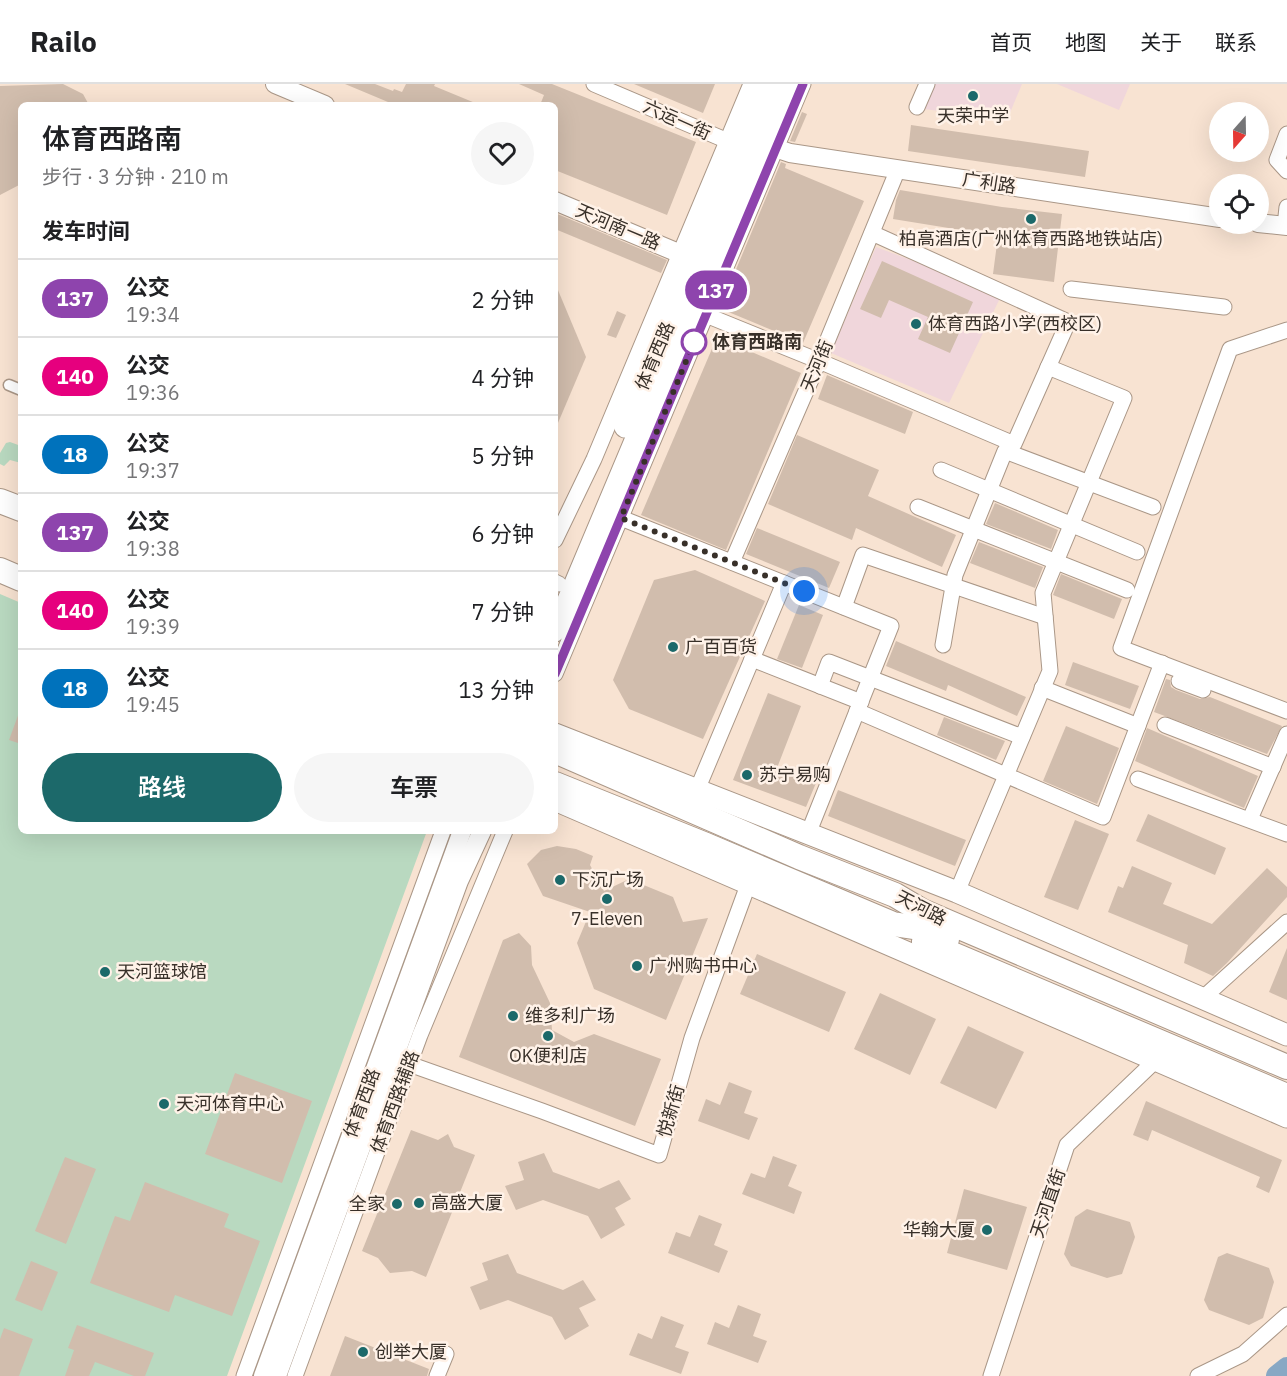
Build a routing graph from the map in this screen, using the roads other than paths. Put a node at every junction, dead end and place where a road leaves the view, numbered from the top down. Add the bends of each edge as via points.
1 (275, 84) edge
2 (594, 84) edge
3 (751, 84) edge
4 (769, 84) edge
5 (785, 84) edge
6 (803, 84) edge
7 (927, 84) edge
8 (628, 91) edge
9 (318, 102) edge
10 (917, 107) dead end
11 (1287, 134) edge
12 (751, 145) junction
13 (898, 169) junction
14 (1287, 171) edge
15 (558, 202) edge
16 (1287, 207) edge
17 (1209, 216) edge
18 (1269, 225) edge
19 (1286, 226) edge
20 (872, 233) junction
21 (688, 257) junction
22 (1071, 289) dead end
23 (1224, 307) dead end
24 (698, 312) junction
25 (1287, 330) edge
26 (819, 361) junction
27 (1048, 367) junction
28 (9, 385) dead end
29 (18, 389) edge
30 (941, 470) dead end
31 (0, 501) edge
32 (918, 507) dead end
33 (1154, 507) dead end
34 (18, 508) edge
35 (621, 518) junction
36 (558, 534) edge
37 (1137, 552) dead end
38 (732, 562) junction
39 (0, 570) edge
40 (18, 578) edge
41 (558, 582) edge
42 (784, 584) junction
43 (1127, 590) dead end
44 (844, 607) junction
45 (1045, 617) junction
46 (558, 624) edge
47 (943, 645) dead end
48 (752, 660) junction
49 (1162, 663) junction
50 (558, 667) edge
51 (870, 678) junction
52 (1179, 681) dead end
53 (820, 686) junction
54 (1042, 688) junction
55 (859, 707) junction
56 (1287, 711) edge
57 (1287, 721) edge
58 (1165, 725) dead end
59 (1138, 726) junction
60 (1287, 734) edge
61 (1022, 737) junction
62 (561, 742) edge
63 (1273, 767) junction
64 (1138, 779) dead end
65 (697, 790) junction
66 (559, 791) edge
67 (1250, 819) junction
68 (442, 834) edge
69 (476, 834) edge
70 (504, 834) edge
71 (808, 834) junction
72 (1287, 834) edge
73 (748, 885) junction
74 (895, 895) junction
75 (954, 900) junction
76 (1287, 922) edge
77 (893, 924) junction
78 (1203, 998) junction
79 (1143, 1013) junction
80 (1287, 1035) edge
81 (1287, 1051) edge
82 (1155, 1061) junction
83 (409, 1064) junction
84 (1287, 1067) edge
85 (1287, 1082) edge
86 (1287, 1096) edge
87 (1287, 1117) edge
88 (341, 1224) junction
89 (1287, 1315) edge
90 (446, 1354) dead end
91 (244, 1376) edge
92 (263, 1376) edge
93 (277, 1376) edge
94 (295, 1376) edge
95 (437, 1376) edge
96 (991, 1376) edge
97 (1198, 1376) edge

1 - 9 street
2 - 8 street, 六运一街
3 - 12 street
4 - 12 main road, 体育西路
5 - 12 main road, 体育西路
6 - 12 street
7 - 10 street
8 - 12 street, 六运一街
11 - 14 street via 1277,160
12 - 13 street, 广利路
12 - 21 main road, 体育西路
12 - 24 main road, 体育西路
13 - 17 street, 广利路
13 - 20 street, 天河街
15 - 21 street, 天河南一路
16 - 19 street
18 - 19 street
20 - 26 street, 天河街
20 - 27 street via 1066,325
21 - 36 street
21 - 41 main road, 体育西路
22 - 23 street
24 - 26 street
24 - 35 street
24 - 46 main road, 体育西路
25 - 49 street via 1230,349 1121,648
26 - 27 street via 1014,444
26 - 38 street, 天河街
27 - 45 street via 1124,398 1043,593
28 - 29 street
30 - 37 street
31 - 34 highway
32 - 43 street
33 - 47 street via 1005,451 955,575
35 - 38 street
35 - 50 street
38 - 42 street
39 - 40 highway
42 - 44 street
42 - 48 street
44 - 45 street via 863,555
44 - 51 street via 891,626
45 - 54 street via 1050,671
48 - 53 street
48 - 65 street
49 - 56 street
49 - 59 street
51 - 53 street via 829,662
51 - 55 street
51 - 61 street
52 - 57 street
53 - 55 street
54 - 59 street
54 - 61 street
55 - 59 street via 1103,817
55 - 71 street
58 - 63 street
60 - 63 street
61 - 75 street
62 - 65 main road
62 - 74 highway, 天河路 via 798,857
63 - 67 street
64 - 67 street
65 - 71 main road
66 - 73 main road
66 - 77 highway, 天河路
67 - 72 street
68 - 91 street
69 - 88 street, 体育西路
69 - 92 street, 体育西路
70 - 83 street, 体育西路辅路
71 - 75 main road
73 - 82 main road
73 - 83 street, 悦新街 via 692,1038 659,1155
74 - 75 highway
74 - 79 highway, 天河路
75 - 78 main road
75 - 81 highway
76 - 78 street
77 - 79 highway, 天河路 via 926,929
77 - 86 highway via 941,950
78 - 80 main road
79 - 84 highway, 天河路
79 - 85 highway, 天河路
82 - 87 main road
82 - 96 street, 天河直街 via 1067,1145
83 - 88 street, 体育西路辅路
88 - 93 street, 体育西路
88 - 94 street, 体育西路辅路
89 - 97 street via 1243,1354
90 - 95 street

